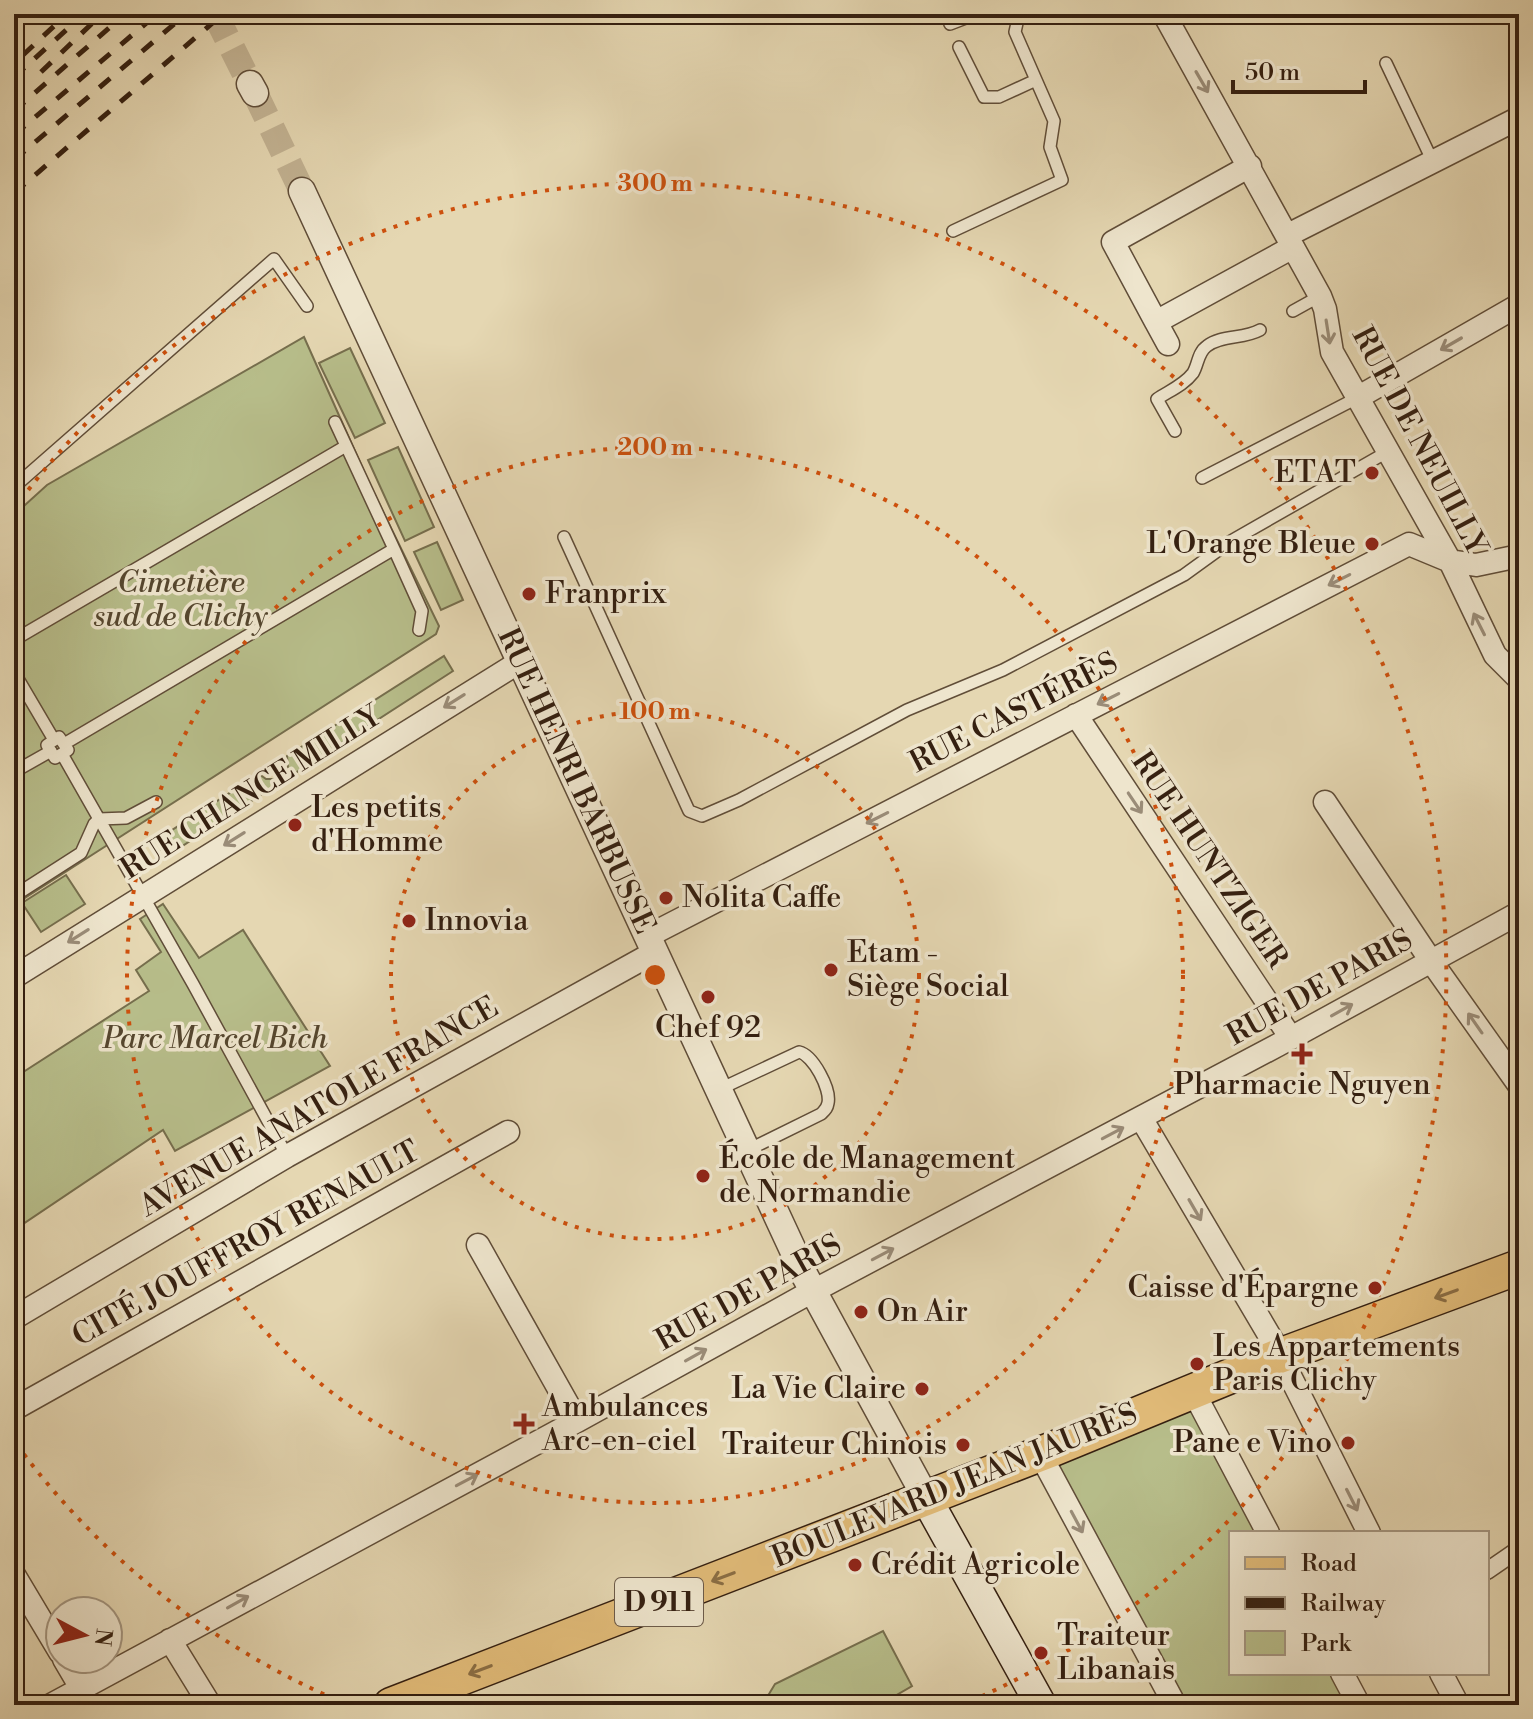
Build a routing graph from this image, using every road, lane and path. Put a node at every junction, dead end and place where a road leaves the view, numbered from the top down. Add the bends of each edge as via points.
1 (976, 14) edge
2 (1019, 14) edge
3 (1164, 14) edge
4 (950, 24) dead end
5 (959, 47) dead end
6 (1386, 63) dead end
7 (1036, 80) junction
8 (1519, 118) edge
9 (1433, 162) junction
10 (1250, 166) junction
11 (302, 191) tunnel mouth
12 (953, 231) dead end
13 (1291, 241) junction
14 (1320, 296) junction
15 (1519, 305) edge
16 (307, 306) dead end
17 (1293, 311) dead end
18 (1156, 322) junction
19 (1260, 330) dead end
20 (1168, 344) dead end
21 (1357, 398) junction
22 (335, 422) dead end
23 (1175, 431) dead end
24 (346, 446) junction
25 (1387, 452) junction
26 (1202, 478) dead end
27 (14, 487) edge
28 (1414, 500) junction
29 (564, 537) dead end
30 (1409, 544) junction
31 (394, 549) junction
32 (1519, 556) edge
33 (1450, 561) junction
34 (419, 630) dead end
35 (14, 640) edge
36 (521, 661) junction
37 (14, 672) edge
38 (1519, 679) edge
39 (1076, 715) junction
40 (58, 747) junction
41 (14, 772) edge
42 (156, 802) dead end
43 (1325, 802) dead end
44 (99, 819) junction
45 (14, 896) edge
46 (143, 896) junction
47 (1519, 913) edge
48 (652, 944) junction
49 (1431, 961) junction
50 (14, 977) edge
51 (1291, 1038) junction
52 (1519, 1085) edge
53 (720, 1090) junction
54 (1141, 1118) junction
55 (508, 1132) dead end
56 (748, 1150) junction
57 (287, 1156) junction
58 (478, 1245) dead end
59 (1519, 1267) edge
60 (814, 1290) junction
61 (14, 1318) edge
62 (1279, 1356) junction
63 (1193, 1391) junction
64 (14, 1409) edge
65 (577, 1421) junction
66 (1040, 1454) junction
67 (926, 1498) junction
68 (1267, 1531) edge
69 (1368, 1531) edge
70 (1519, 1549) edge
71 (1489, 1570) edge
72 (14, 1575) edge
73 (44, 1625) edge
74 (170, 1640) junction
75 (73, 1675) edge
76 (1343, 1675) edge
77 (1442, 1675) edge
78 (81, 1688) junction
79 (51, 1705) edge
80 (210, 1705) edge
81 (393, 1705) edge
82 (1041, 1705) edge
83 (1175, 1705) edge
84 (1359, 1705) edge
85 (1458, 1705) edge

1 - 4 lane
2 - 7 lane via 1015,32
3 -> 10 street, RUE DE NEUILLY
5 - 7 lane via 984,97 999,97
6 - 9 lane
7 - 12 lane via 1054,121 1050,147 1062,180
8 - 9 street
9 - 13 street
10 - 13 street, RUE DE NEUILLY
10 - 18 street via 1113,242
11 - 36 street, RUE HENRI BARBUSSE
13 - 14 street, RUE DE NEUILLY
13 - 18 street
14 - 17 lane
14 -> 21 street, RUE DE NEUILLY via 1332,352
15 -> 21 street
16 - 27 lane via 274,259
18 - 20 street
19 - 23 lane via 1202,349 1187,381 1157,399
21 - 25 street, RUE DE NEUILLY
21 - 26 lane
22 - 24 lane
24 - 31 lane
24 - 35 lane
25 - 28 street, RUE DE NEUILLY
25 - 29 lane via 1231,541 1184,575 1003,670 907,710 702,816 689,811
28 - 30 street
28 - 33 street, RUE DE NEUILLY
30 - 33 street
30 -> 39 street, RUE CASTÉRÈS
31 - 34 lane via 422,611
31 - 40 lane
32 - 33 street via 1476,565
38 -> 33 street, RUE DE NEUILLY via 1495,655
36 -> 46 street, RUE CHANCE MILLY
36 - 48 street, RUE HENRI BARBUSSE
37 - 40 lane
39 -> 48 street, RUE CASTÉRÈS
39 -> 51 street, RUE HUNTZIGER
40 - 41 lane
40 - 44 lane
42 - 44 lane via 126,818
43 - 49 street
44 - 45 lane via 81,853
44 - 46 lane
46 -> 50 street, RUE CHANCE MILLY
46 - 57 lane
47 - 49 street, RUE DE PARIS
48 - 53 street, RUE HENRI BARBUSSE
48 - 57 street, AVENUE ANATOLE FRANCE
51 -> 49 street, RUE DE PARIS
52 -> 49 street
51 - 54 street, RUE DE PARIS
53 - 56 street, RUE HENRI BARBUSSE
53 - 56 lane via 804,1053 828,1093 825,1110
60 -> 54 street, RUE DE PARIS
54 -> 62 street
55 - 64 street, CITÉ JOUFFROY RENAULT
56 - 60 street, RUE HENRI BARBUSSE
57 - 61 street, AVENUE ANATOLE FRANCE
58 - 65 street
59 -> 62 main road, BOULEVARD JEAN JAURÈS / D 911
65 -> 60 street, RUE DE PARIS
60 - 67 street, RUE HENRI BARBUSSE
62 - 63 main road, BOULEVARD JEAN JAURÈS / D 911
62 -> 69 street
63 - 66 main road, BOULEVARD JEAN JAURÈS / D 911
63 - 68 street
74 -> 65 street, RUE DE PARIS
66 - 67 main road, BOULEVARD JEAN JAURÈS / D 911
66 -> 83 street
67 -> 81 main road, BOULEVARD JEAN JAURÈS / D 911
67 - 82 main road, RUE HENRI BARBUSSE
70 - 71 street
72 - 73 street
74 - 78 street, RUE DE PARIS
74 - 80 street
75 - 78 street
76 - 84 street
77 - 85 street
78 - 79 street, RUE DE PARIS

